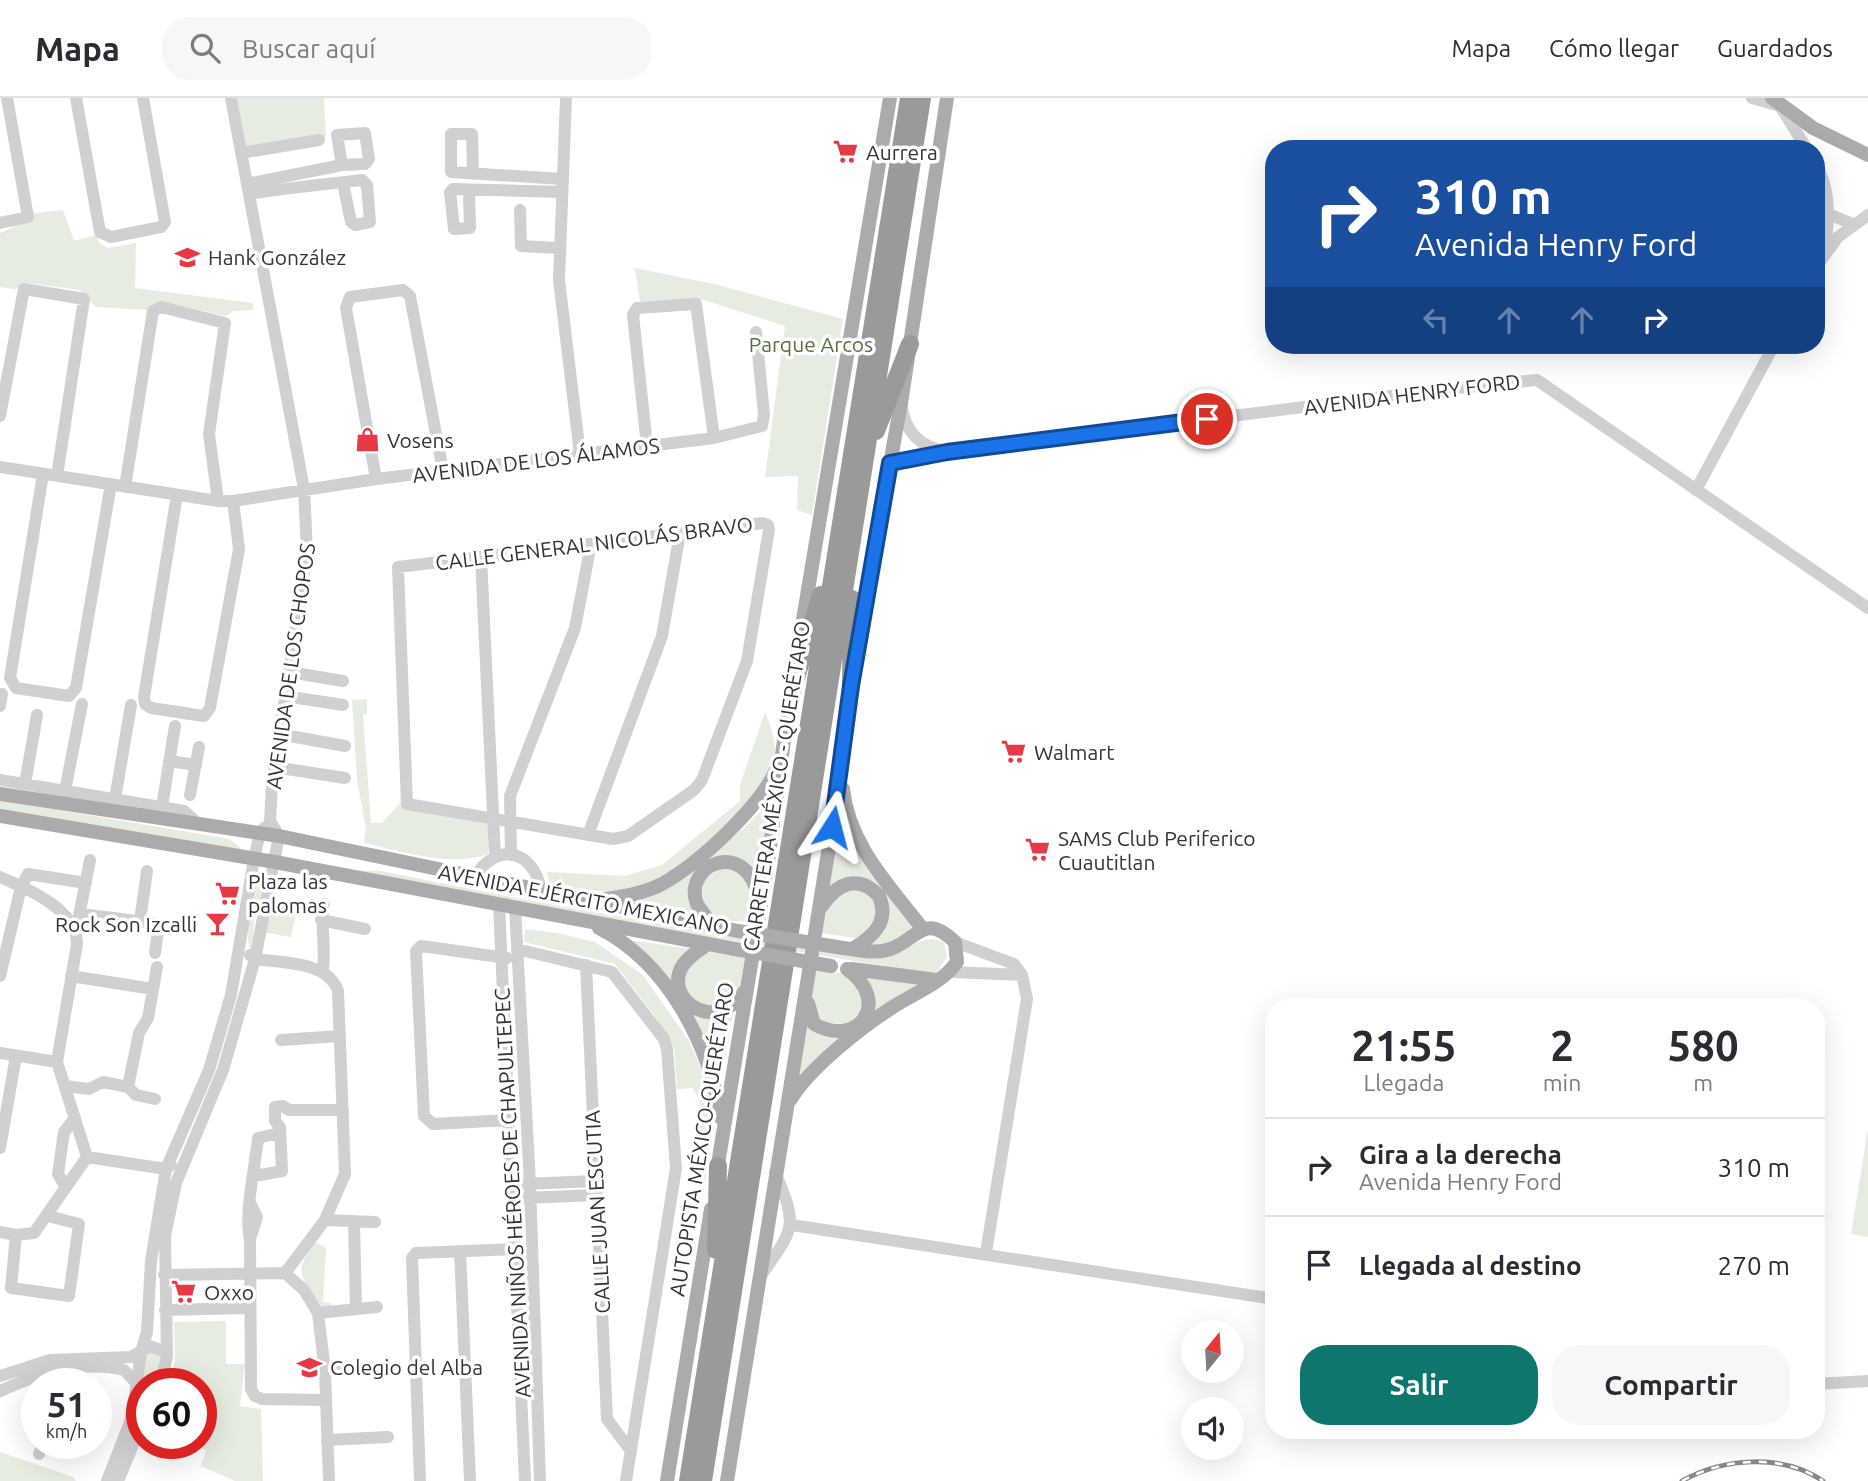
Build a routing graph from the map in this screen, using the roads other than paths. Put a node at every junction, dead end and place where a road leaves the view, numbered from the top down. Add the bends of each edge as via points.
1 (7, 98) edge
2 (76, 98) edge
3 (144, 98) edge
4 (231, 98) edge
5 (566, 98) edge
6 (890, 98) edge
7 (909, 98) edge
8 (922, 98) edge
9 (947, 98) edge
10 (1752, 98) edge
11 (1776, 102) edge
12 (318, 140) dead end
13 (1801, 140) edge
14 (242, 153) junction
15 (1868, 155) edge
16 (342, 164) dead end
17 (473, 174) dead end
18 (343, 183) dead end
19 (1825, 184) edge
20 (561, 185) junction
21 (248, 189) junction
22 (469, 190) dead end
23 (520, 210) dead end
24 (1828, 214) junction
25 (1868, 215) edge
26 (0, 223) edge
27 (1853, 224) junction
28 (1825, 230) edge
29 (558, 248) junction
30 (1825, 254) edge
31 (756, 332) dead end
32 (910, 344) junction
33 (1769, 354) edge
34 (902, 397) junction
35 (0, 416) edge
36 (714, 438) junction
37 (647, 446) junction
38 (947, 452) junction
39 (580, 454) junction
40 (865, 460) junction
41 (890, 463) junction
42 (442, 466) junction
43 (0, 467) edge
44 (43, 474) junction
45 (57, 476) junction
46 (376, 479) junction
47 (111, 484) junction
48 (125, 486) junction
49 (304, 489) junction
50 (1696, 489) junction
51 (177, 495) junction
52 (218, 501) junction
53 (233, 501) junction
54 (680, 533) junction
55 (591, 544) junction
56 (843, 552) junction
57 (481, 556) junction
58 (1868, 609) edge
59 (289, 672) junction
60 (324, 678) junction
61 (343, 681) dead end
62 (851, 686) junction
63 (285, 696) junction
64 (790, 698) junction
65 (321, 702) junction
66 (82, 704) dead end
67 (131, 705) dead end
68 (344, 705) dead end
69 (37, 715) dead end
70 (175, 726) dead end
71 (279, 734) junction
72 (784, 742) junction
73 (345, 746) dead end
74 (199, 747) dead end
75 (170, 761) junction
76 (196, 765) junction
77 (274, 767) junction
78 (841, 772) junction
79 (345, 778) dead end
80 (0, 780) edge
81 (24, 784) junction
82 (0, 794) edge
83 (190, 795) dead end
84 (64, 797) junction
85 (115, 799) junction
86 (162, 807) junction
87 (0, 816) edge
88 (494, 820) junction
89 (270, 821) junction
90 (196, 822) junction
91 (509, 822) junction
92 (260, 833) junction
93 (588, 835) junction
94 (279, 836) junction
95 (511, 855) junction
96 (495, 856) junction
97 (254, 859) junction
98 (89, 860) dead end
99 (275, 862) junction
100 (147, 871) dead end
101 (0, 877) edge
102 (474, 878) junction
103 (86, 883) junction
104 (20, 887) junction
105 (541, 891) junction
106 (592, 902) junction
107 (324, 904) dead end
108 (499, 904) junction
109 (761, 904) junction
110 (515, 907) junction
111 (819, 910) junction
112 (82, 914) junction
113 (321, 920) junction
114 (585, 921) junction
115 (140, 922) junction
116 (713, 926) junction
117 (74, 927) junction
118 (922, 928) junction
119 (365, 929) dead end
120 (955, 942) junction
121 (241, 943) junction
122 (708, 944) junction
123 (848, 949) junction
124 (155, 953) dead end
125 (517, 954) junction
126 (501, 957) junction
127 (254, 959) junction
128 (586, 965) junction
129 (157, 967) dead end
130 (847, 969) junction
131 (323, 970) junction
132 (1022, 975) junction
133 (0, 976) edge
134 (71, 976) junction
135 (944, 976) junction
136 (234, 979) junction
137 (807, 984) junction
138 (153, 989) junction
139 (747, 989) junction
140 (340, 1036) junction
141 (281, 1040) dead end
142 (0, 1053) edge
143 (16, 1056) junction
144 (57, 1062) junction
145 (523, 1070) junction
146 (508, 1072) junction
147 (65, 1086) junction
148 (128, 1087) junction
149 (155, 1099) dead end
150 (788, 1105) junction
151 (343, 1110) junction
152 (75, 1118) junction
153 (510, 1120) junction
154 (280, 1130) junction
155 (723, 1131) junction
156 (0, 1148) edge
157 (186, 1155) junction
158 (87, 1157) junction
159 (718, 1166) junction
160 (166, 1169) junction
161 (775, 1171) junction
162 (254, 1176) junction
163 (176, 1182) junction
164 (513, 1184) junction
165 (530, 1184) junction
166 (66, 1187) junction
167 (596, 1188) junction
168 (513, 1198) junction
169 (530, 1198) junction
170 (48, 1216) junction
171 (325, 1220) junction
172 (354, 1221) junction
173 (375, 1222) dead end
174 (792, 1225) junction
175 (0, 1232) edge
176 (16, 1235) junction
177 (515, 1249) junction
178 (460, 1251) junction
179 (986, 1253) junction
180 (151, 1261) junction
181 (249, 1273) junction
182 (285, 1273) junction
183 (164, 1275) junction
184 (758, 1280) junction
185 (149, 1297) junction
186 (1265, 1298) edge
187 (377, 1307) dead end
188 (249, 1308) junction
189 (356, 1309) junction
190 (165, 1310) junction
191 (318, 1313) junction
192 (712, 1341) junction
193 (141, 1352) junction
194 (166, 1352) junction
195 (69, 1367) joint
196 (140, 1368) edge
197 (164, 1368) edge
198 (382, 1368) dead end
199 (325, 1371) junction
200 (126, 1372) edge
201 (0, 1376) edge
202 (1868, 1381) edge
203 (537, 1382) junction
204 (521, 1383) junction
205 (1825, 1383) edge
206 (0, 1391) edge
207 (537, 1397) junction
208 (522, 1398) junction
209 (325, 1400) junction
210 (126, 1432) edge
211 (387, 1437) dead end
212 (327, 1440) junction
213 (631, 1451) junction
214 (127, 1459) edge
215 (107, 1481) edge
216 (118, 1481) edge
217 (329, 1481) edge
218 (420, 1481) edge
219 (470, 1481) edge
220 (525, 1481) edge
221 (540, 1481) edge
222 (626, 1481) edge
223 (667, 1481) edge
224 (688, 1481) edge
225 (703, 1481) edge
226 (727, 1481) edge

1 - 26 street via 28,217
2 - 3 street via 100,232 111,237 161,227 165,222
4 - 14 street, AVENIDA DE LOS CHOPOS
5 - 20 street
6 - 64 main road, AUTOPISTA MÉXICO-QUERÉTARO
7 - 56 highway, CARRETERA MÉXICO - QUERÉTARO
8 - 40 highway, CARRETERA MÉXICO - QUERÉTARO
9 - 32 main road
10 - 11 street
11 - 13 street
11 - 15 main road via 1814,128
12 - 14 street
14 - 21 street, AVENIDA DE LOS CHOPOS
16 - 21 street
17 - 20 street
18 - 21 street
19 - 24 street
20 - 22 street
20 - 29 street
21 - 49 street, AVENIDA DE LOS CHOPOS
23 - 29 street via 521,246
24 - 27 street
24 - 28 street
25 - 27 street
27 - 30 street
29 - 39 street via 562,324
31 - 36 street, AVENIDA DE LOS ÁLAMOS via 763,421 759,429
32 - 34 main road
32 - 40 highway
33 - 50 street
34 - 38 street via 904,418 915,437
34 - 41 main road
35 - 45 street via 24,289 80,297 85,303
36 - 37 street, AVENIDA DE LOS ÁLAMOS
36 - 37 street via 698,308 691,302 665,305 634,311
37 - 39 street, AVENIDA DE LOS ÁLAMOS
38 - 41 street, AVENIDA HENRY FORD
38 - 50 street, AVENIDA HENRY FORD via 1537,380
39 - 42 street, AVENIDA DE LOS ÁLAMOS
40 - 56 highway, CARRETERA MÉXICO - QUERÉTARO
41 - 62 main road
42 - 46 street, AVENIDA DE LOS ÁLAMOS
42 - 46 street via 410,296 403,290 350,297 347,302
43 - 44 street
44 - 45 street
44 - 47 street via 10,678 16,688 43,693 69,696 76,688
45 - 47 street
46 - 49 street, AVENIDA DE LOS ÁLAMOS
47 - 48 street
48 - 51 street
48 - 52 street via 156,307 225,323 208,435
49 - 53 street
49 - 59 street, AVENIDA DE LOS CHOPOS via 307,551
50 - 58 street, AVENIDA HENRY FORD
51 - 52 street
51 - 53 street via 144,697 151,708 204,716 210,708 239,549
52 - 53 street
54 - 55 street, CALLE GENERAL NICOLÁS BRAVO
54 - 93 street via 662,636
54 - 93 street, CALLE GENERAL NICOLÁS BRAVO via 768,525 747,661 699,786 628,836
55 - 57 street, CALLE GENERAL NICOLÁS BRAVO
55 - 91 street via 575,628 510,796
56 - 62 highway
56 - 64 highway
56 - 192 highway, CARRETERA MÉXICO - QUERÉTARO
56 - 225 highway, CARRETERA MÉXICO - QUERÉTARO
57 - 88 street
57 - 88 street, CALLE GENERAL NICOLÁS BRAVO via 398,567 404,754 407,804
59 - 60 street
59 - 63 street, AVENIDA DE LOS CHOPOS
60 - 61 street
60 - 65 street
62 - 78 main road
63 - 65 street
63 - 71 street, AVENIDA DE LOS CHOPOS
64 - 72 main road, AUTOPISTA MÉXICO-QUERÉTARO
65 - 68 street
66 - 84 street
67 - 85 street
69 - 81 street
70 - 75 street
71 - 73 street
71 - 77 street, AVENIDA DE LOS CHOPOS
72 - 106 main road via 766,791 751,811 677,874 642,892
72 - 109 main road, AUTOPISTA MÉXICO-QUERÉTARO
74 - 76 street
75 - 76 street
75 - 86 street
76 - 83 street
77 - 79 street
77 - 89 street, AVENIDA DE LOS CHOPOS
78 - 111 main road
78 - 118 main road via 851,829
80 - 81 street
81 - 84 street
82 - 84 main road, AVENIDA EJÉRCITO MEXICANO
84 - 85 street
84 - 90 main road, AVENIDA EJÉRCITO MEXICANO
85 - 86 street
86 - 90 street via 184,811
87 - 97 main road, AVENIDA EJÉRCITO MEXICANO
88 - 91 street, CALLE GENERAL NICOLÁS BRAVO
88 - 96 street
89 - 92 street
89 - 94 street
90 - 92 main road, AVENIDA EJÉRCITO MEXICANO
91 - 93 street, CALLE GENERAL NICOLÁS BRAVO
91 - 95 street
92 - 94 main road, AVENIDA EJÉRCITO MEXICANO
92 - 97 street
94 - 99 street
94 - 102 main road, AVENIDA EJÉRCITO MEXICANO
95 - 96 street
95 - 105 street via 530,863
96 - 102 street
97 - 99 main road, AVENIDA EJÉRCITO MEXICANO
97 - 121 street
98 - 103 street
99 - 108 main road, AVENIDA EJÉRCITO MEXICANO
99 - 127 street
100 - 115 street
101 - 104 street
102 - 105 main road, AVENIDA EJÉRCITO MEXICANO
103 - 104 street via 31,873
103 - 112 street
104 - 117 street via 67,915
104 - 133 street
105 - 106 main road, AVENIDA EJÉRCITO MEXICANO
106 - 116 main road, AVENIDA EJÉRCITO MEXICANO
107 - 113 street
108 - 110 main road, AVENIDA EJÉRCITO MEXICANO
108 - 126 street, AVENIDA NIÑOS HÉROES DE CHAPULTEPEC
109 - 116 main road via 755,880 745,868 725,862 709,865 695,889 697,904
109 - 139 main road, AUTOPISTA MÉXICO-QUERÉTARO
110 - 114 main road, AVENIDA EJÉRCITO MEXICANO
110 - 125 street, AVENIDA NIÑOS HÉROES DE CHAPULTEPEC
111 - 123 main road via 842,884 863,884 879,896 883,916 878,930
111 - 137 main road
112 - 115 street
112 - 117 street
113 - 119 street
113 - 131 street via 326,946
114 - 122 main road, AVENIDA EJÉRCITO MEXICANO
114 - 155 main road via 621,939 646,960 701,1040 715,1080
115 - 124 street via 156,926
116 - 123 main road, AVENIDA EJÉRCITO MEXICANO, bridge
117 - 134 street via 77,944
118 - 120 main road via 941,930
118 - 123 main road, AVENIDA EJÉRCITO MEXICANO via 895,948
120 - 132 street via 1014,964
120 - 135 main road via 957,962
121 - 127 street
121 - 136 street
122 - 130 main road, AVENIDA EJÉRCITO MEXICANO, bridge
122 - 139 main road via 683,964 680,972 679,989 687,1003 710,1013 727,1009
125 - 126 street
125 - 128 street
125 - 145 street, AVENIDA NIÑOS HÉROES DE CHAPULTEPEC
126 - 146 street, AVENIDA NIÑOS HÉROES DE CHAPULTEPEC
126 - 153 street via 417,948 424,1116 433,1124
127 - 131 street
127 - 136 street
127 - 157 street via 223,1070
128 - 167 street, CALLE JUAN ESCUTIA
128 - 213 street via 617,977 667,1049 676,1168
129 - 138 street
130 - 135 main road, AVENIDA EJÉRCITO MEXICANO
130 - 137 main road via 863,980 868,992 867,1010 854,1028 834,1033 814,1024 808,1011
131 - 140 street via 338,991
132 - 135 street
132 - 179 street via 1027,999
134 - 138 street
134 - 144 street
135 - 150 main road via 892,1007 809,1073
136 - 160 street via 209,1070
137 - 150 main road
138 - 148 street
139 - 155 main road, AUTOPISTA MÉXICO-QUERÉTARO
140 - 141 street
140 - 151 street
142 - 143 street
143 - 144 street
143 - 156 street
144 - 147 street
145 - 146 street
145 - 165 street, AVENIDA NIÑOS HÉROES DE CHAPULTEPEC
146 - 153 street, AVENIDA NIÑOS HÉROES DE CHAPULTEPEC
147 - 148 street via 89,1089 103,1082
147 - 152 street
148 - 149 street via 136,1095
150 - 161 main road
151 - 154 street via 275,1107
151 - 171 street via 345,1174
152 - 158 street
152 - 166 street via 64,1132 58,1174
153 - 164 street, AVENIDA NIÑOS HÉROES DE CHAPULTEPEC
154 - 162 street via 259,1136
154 - 162 street via 282,1171
155 - 159 main road, AUTOPISTA MÉXICO-QUERÉTARO
157 - 160 street
157 - 163 street
158 - 160 street
158 - 166 street
159 - 192 highway
159 - 223 main road, AUTOPISTA MÉXICO-QUERÉTARO
160 - 163 street
160 - 180 street
161 - 174 street via 791,1208
161 - 184 main road
162 - 181 street via 246,1217
163 - 183 street via 165,1236
164 - 165 street
164 - 168 street, AVENIDA NIÑOS HÉROES DE CHAPULTEPEC
165 - 167 street
165 - 169 street, AVENIDA NIÑOS HÉROES DE CHAPULTEPEC
166 - 170 street
167 - 169 street
167 - 213 street, CALLE JUAN ESCUTIA via 607,1419
168 - 169 street
168 - 177 street, AVENIDA NIÑOS HÉROES DE CHAPULTEPEC
169 - 203 street, AVENIDA NIÑOS HÉROES DE CHAPULTEPEC
170 - 176 street via 34,1233
170 - 176 street via 79,1224 69,1296 11,1288
171 - 172 street
171 - 182 street
172 - 173 street
172 - 189 street
174 - 179 street
174 - 184 street
175 - 176 street
177 - 178 street
177 - 204 street, AVENIDA NIÑOS HÉROES DE CHAPULTEPEC
178 - 218 street via 416,1252 412,1258
178 - 219 street
179 - 186 street
180 - 183 street
180 - 185 street
181 - 182 street
181 - 183 street
181 - 188 street
182 - 191 street via 304,1290
183 - 185 street
183 - 190 street
184 - 226 main road
185 - 193 street
187 - 189 street
188 - 190 street
188 - 209 street via 251,1389 255,1396
189 - 191 street
190 - 194 street
191 - 199 street
192 - 224 highway, CARRETERA MÉXICO - QUERÉTARO
193 - 194 street via 150,1346
193 - 196 street
193 - 201 street via 121,1358 72,1356
194 - 197 street
195 - 200 street
195 - 206 street
198 - 199 street
199 - 209 street
202 - 205 street
203 - 204 street
203 - 207 street, AVENIDA NIÑOS HÉROES DE CHAPULTEPEC
204 - 208 street, AVENIDA NIÑOS HÉROES DE CHAPULTEPEC
207 - 208 street
207 - 221 street, AVENIDA NIÑOS HÉROES DE CHAPULTEPEC
208 - 220 street, AVENIDA NIÑOS HÉROES DE CHAPULTEPEC
209 - 212 street
210 - 215 street
211 - 212 street
212 - 217 street
213 - 222 street
214 - 216 street

